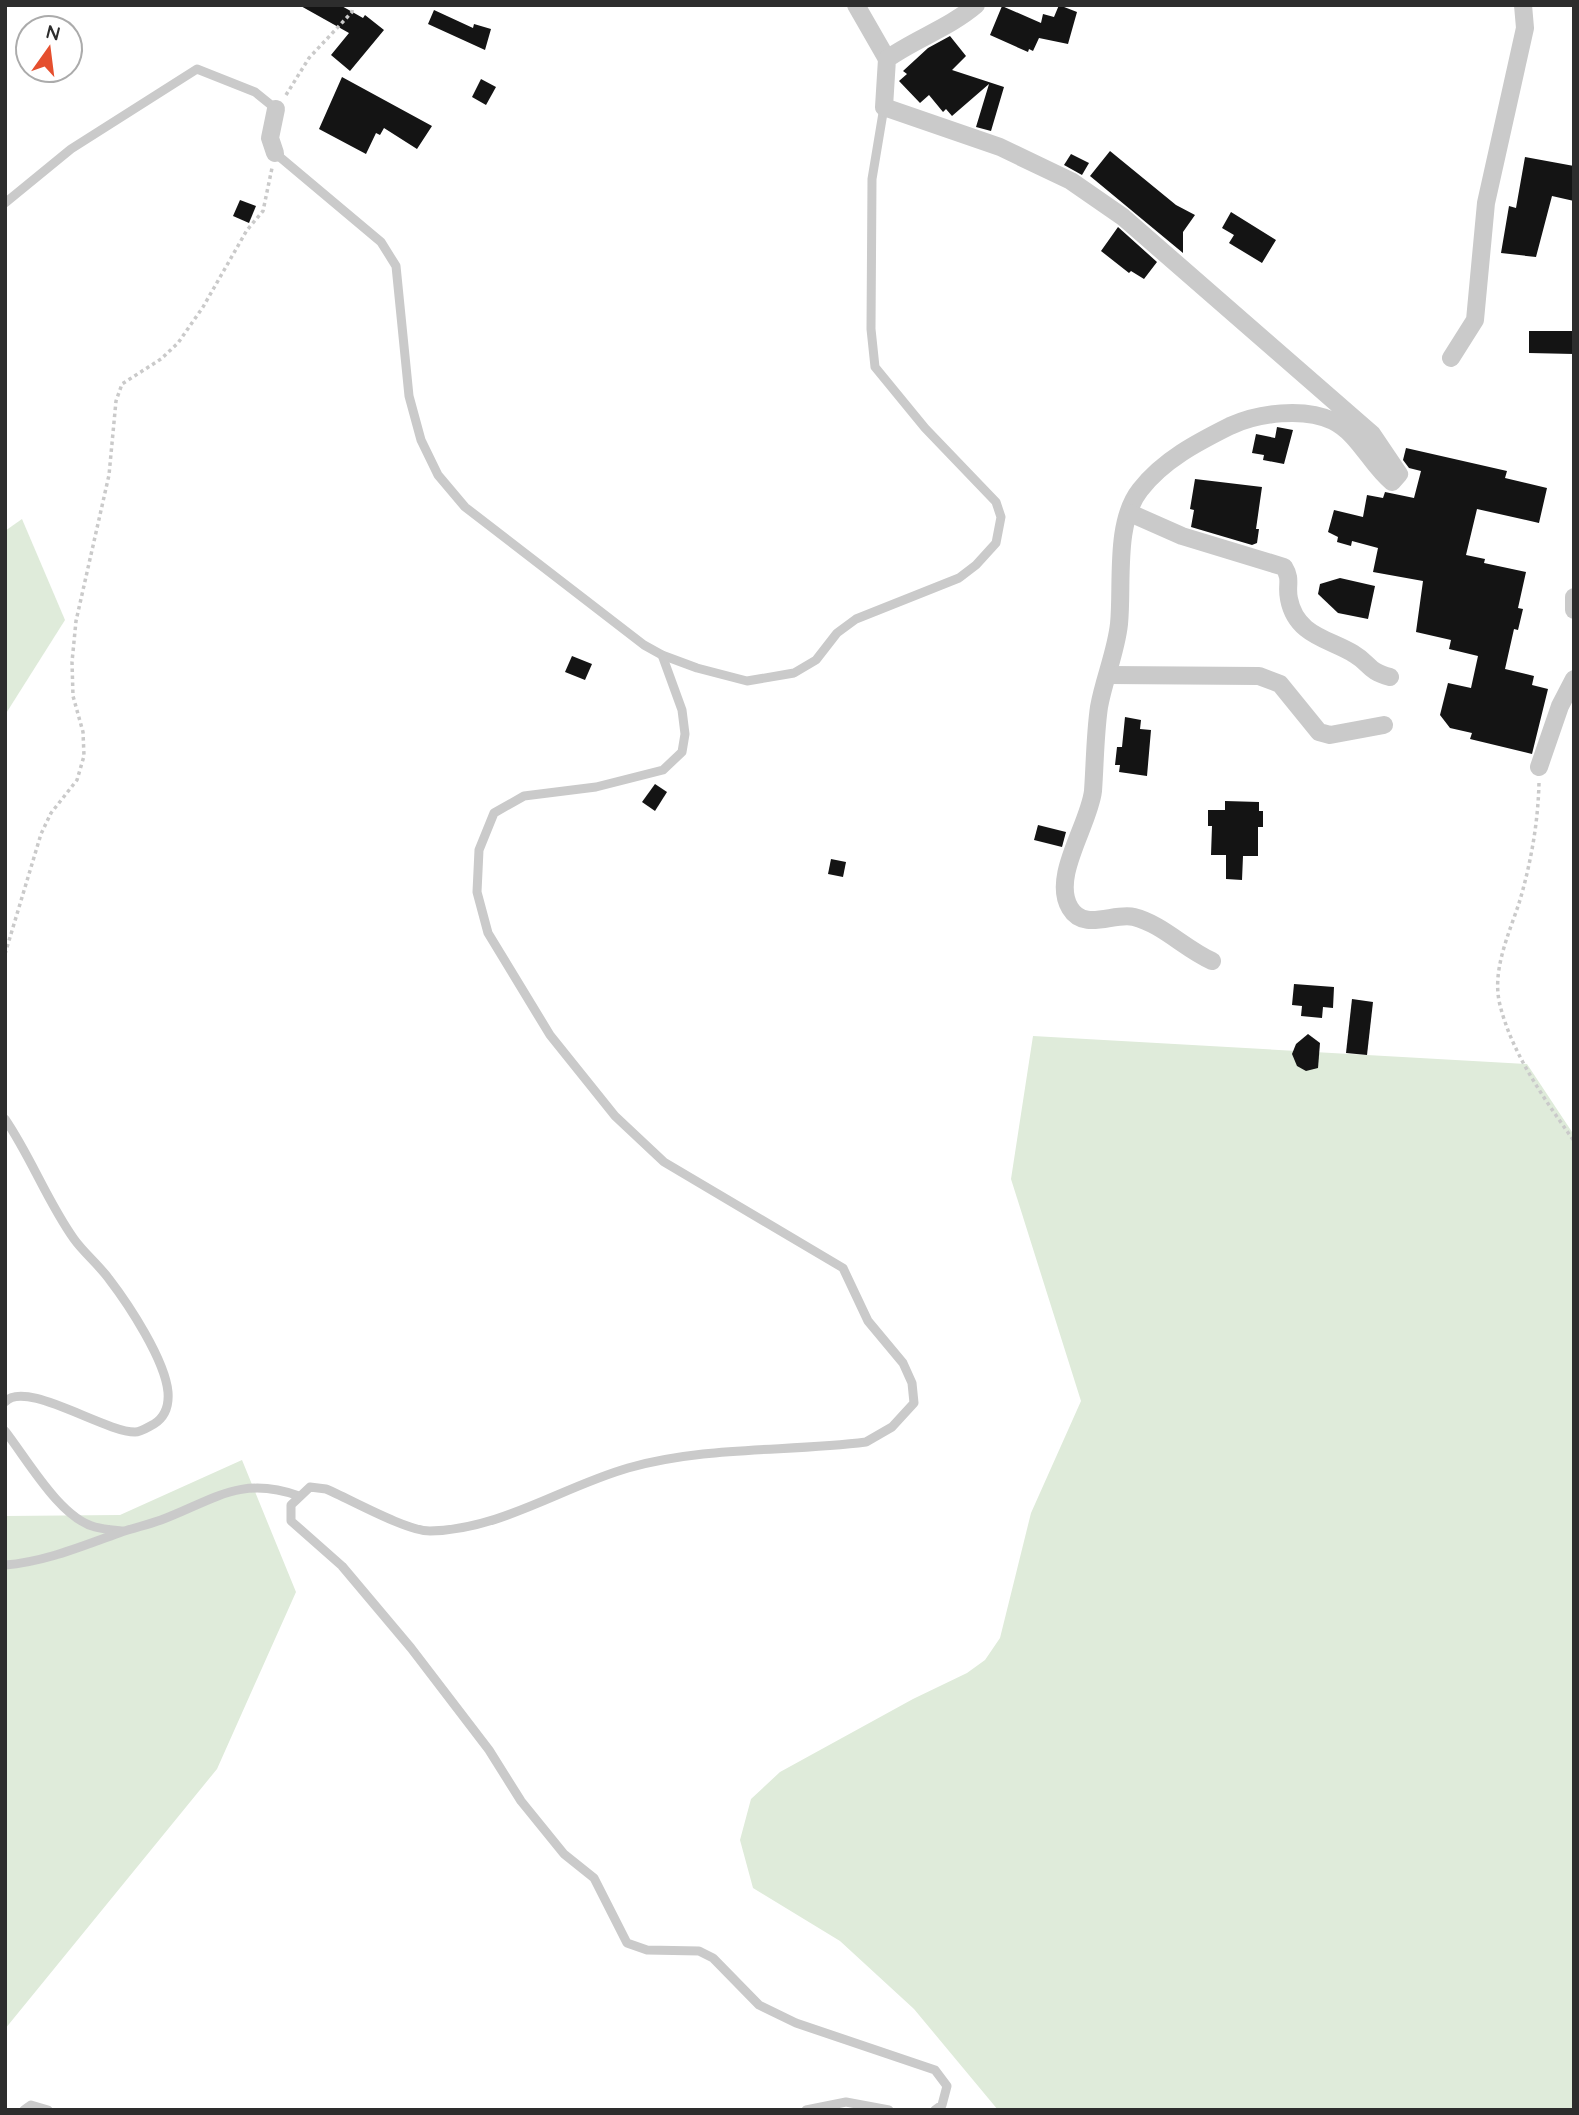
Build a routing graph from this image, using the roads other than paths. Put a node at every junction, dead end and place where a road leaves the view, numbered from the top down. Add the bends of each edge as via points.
1 (856, 5) edge
2 (976, 5) edge
3 (1524, 5) edge
4 (887, 59) junction
5 (884, 107) junction
6 (276, 109) joint
7 (275, 153) joint
8 (5, 203) edge
9 (1451, 358) dead end
10 (1130, 513) junction
11 (1574, 597) edge
12 (1574, 610) edge
13 (662, 654) junction
14 (1108, 675) junction
15 (1390, 677) dead end
16 (1574, 680) edge
17 (1384, 725) dead end
18 (1539, 767) road end
19 (1212, 961) dead end
20 (5, 1119) edge
21 (5, 1402) edge
22 (5, 1431) edge
23 (299, 1496) junction
24 (124, 1531) junction
25 (5, 1566) edge
26 (24, 2110) edge
27 (48, 2110) edge
28 (806, 2110) edge
29 (888, 2110) edge
30 (935, 2110) edge

1 - 4 street
2 - 4 street via 960,19
3 - 9 street via 1525,28 1486,203 1475,320
4 - 5 street
5 - 10 street via 1000,147 1070,181 1123,217 1372,434 1399,474 1392,481 1352,435 1317,415 1246,419 1197,443 1159,470 1138,492
5 - 13 lane via 872,178 875,367 996,502 1001,517 996,544 959,578 856,619 837,633 817,660 794,673 747,681
6 - 7 street via 270,138
6 - 8 lane via 255,92 197,69 71,149
7 - 13 lane via 381,242 396,266 409,396 421,440 438,475 465,507 644,645
10 - 14 street via 1121,561 1119,625
10 - 15 street via 1182,536 1283,568 1291,579 1289,599 1300,621 1320,640 1355,654 1374,673
11 - 12 street
13 - 23 lane via 682,710 682,752 663,770 596,787 524,796 494,813 479,850 477,892 488,933 550,1035 615,1116 663,1162 843,1268 868,1321 903,1363 914,1403 892,1427 866,1442 683,1455 625,1469 457,1528 426,1531 326,1489 310,1487
14 - 17 street via 1259,676 1280,684 1319,732 1330,735
14 - 19 street via 1100,706 1092,796 1064,878 1070,909 1080,918 1098,921 1130,916 1150,923
16 - 18 street
20 - 21 lane via 75,1240 109,1279 155,1354 168,1390 168,1407 160,1421 138,1432 117,1430 43,1399 22,1395
22 - 24 lane via 75,1517 93,1527
23 - 24 lane via 269,1487 241,1488
23 - 30 lane via 291,1505 292,1521 351,1576 411,1648 564,1854 594,1878 627,1943 647,1950 699,1951 713,1958 759,2005 796,2023 935,2070 947,2086 942,2105
24 - 25 lane via 61,1554
26 - 27 lane via 31,2105
28 - 29 lane via 846,2102

